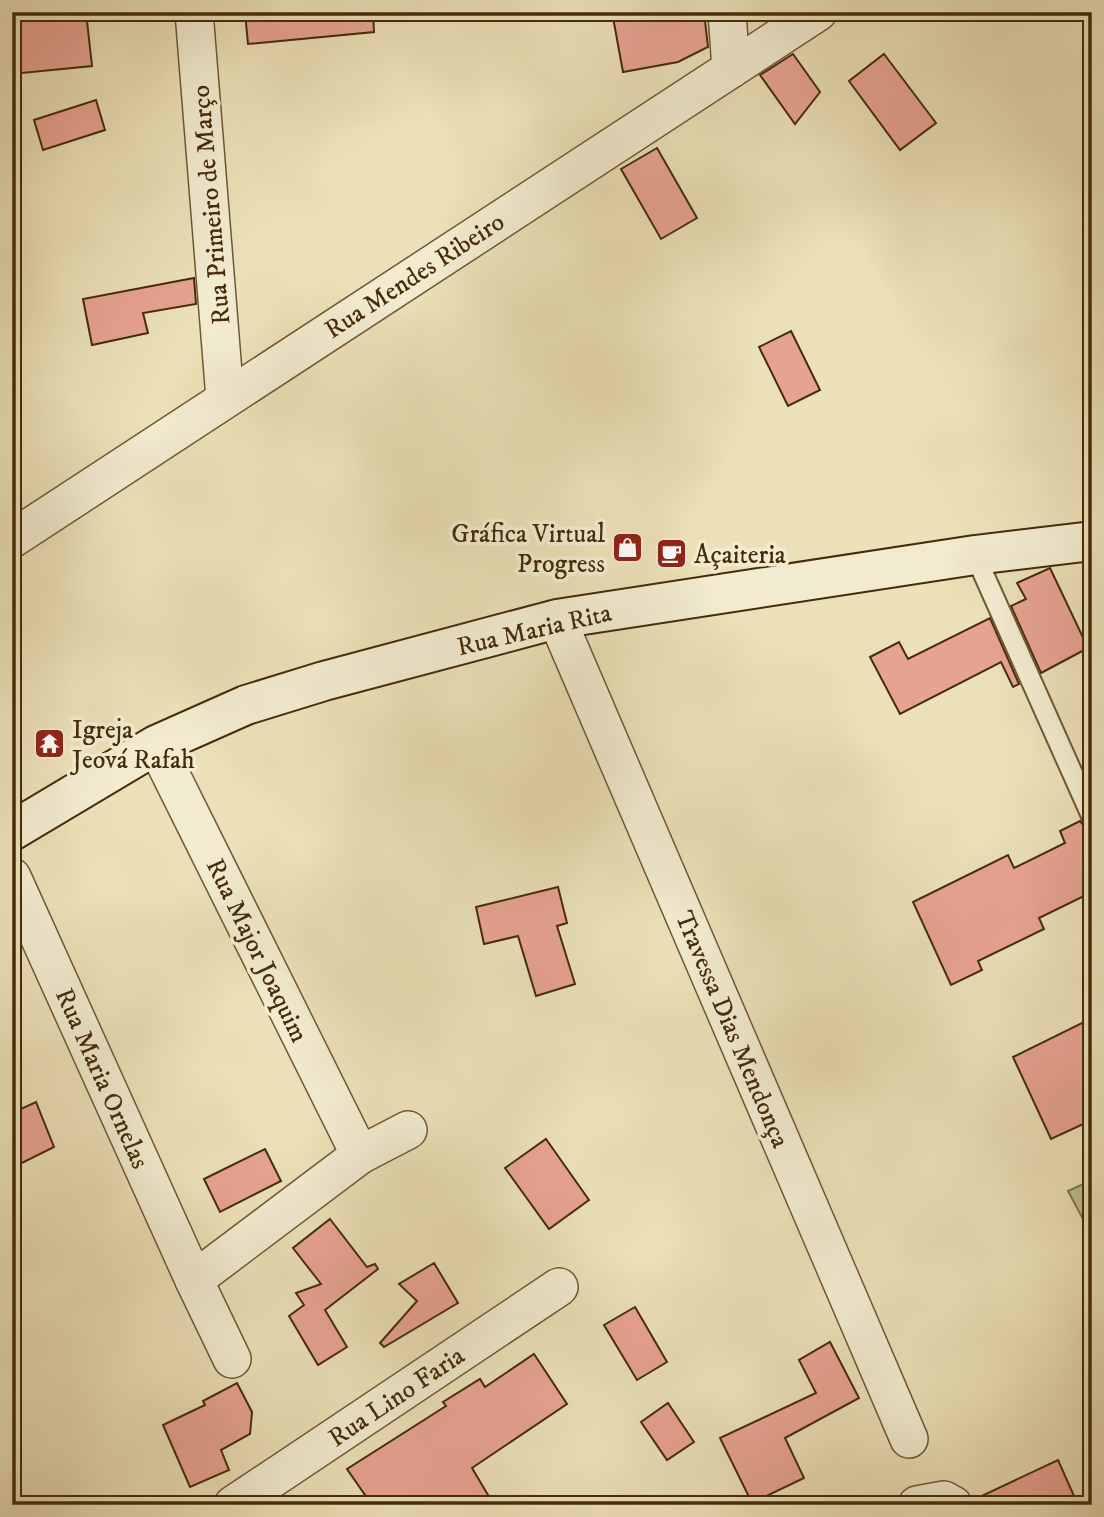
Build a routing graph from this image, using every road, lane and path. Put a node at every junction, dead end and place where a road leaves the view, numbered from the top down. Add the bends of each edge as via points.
1 (194, 12) edge
2 (727, 12) edge
3 (818, 12) edge
4 (731, 69) junction
5 (225, 398) junction
6 (12, 539) edge
7 (1092, 541) edge
8 (975, 555) junction
9 (557, 619) junction
10 (156, 745) junction
11 (1092, 817) edge
12 (12, 831) edge
13 (12, 877) edge
14 (408, 1130) dead end
15 (360, 1155) junction
16 (194, 1280) junction
17 (559, 1287) dead end
18 (232, 1359) dead end
19 (909, 1439) dead end
20 (233, 1505) edge
21 (917, 1505) edge
22 (953, 1505) edge

1 - 5 street, Rua Primeiro de Março
2 - 4 street
3 - 4 street, Rua Mendes Ribeiro
4 - 5 street, Rua Mendes Ribeiro
5 - 6 street, Rua Mendes Ribeiro
7 - 8 street, Rua Maria Rita
8 - 9 street, Rua Maria Rita
8 - 11 lane
9 - 10 street, Rua Maria Rita via 246,705
9 - 19 street, Travessa Dias Mendonça
10 - 12 street, Rua Maria Rita
10 - 15 street, Rua Major Joaquim
13 - 16 street, Rua Maria Ornelas
14 - 15 street
15 - 16 street
16 - 18 street, Rua Maria Ornelas
17 - 20 street, Rua Lino Faria
21 - 22 street via 944,1500

